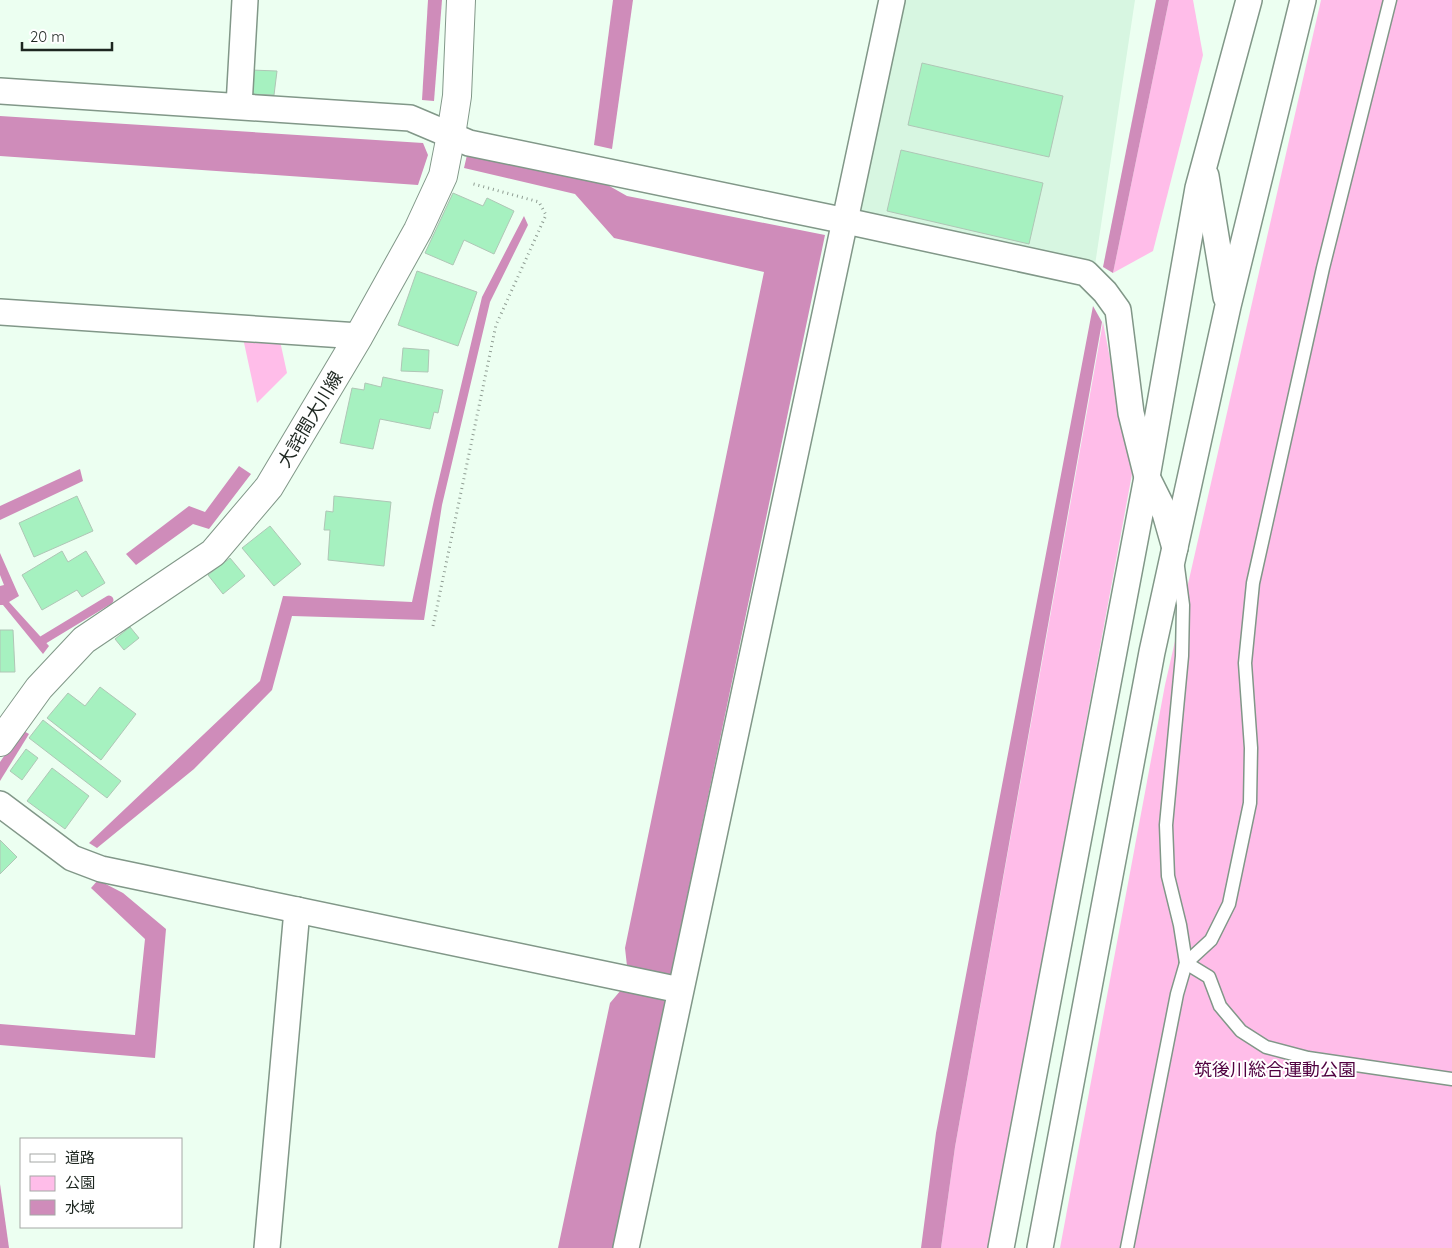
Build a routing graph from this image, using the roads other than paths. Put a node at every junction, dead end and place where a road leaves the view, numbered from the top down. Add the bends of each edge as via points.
1 (245, 0) edge
2 (461, 0) edge
3 (892, 0) edge
4 (1248, 0) edge
5 (1303, 0) edge
6 (1390, 0) edge
7 (0, 92) edge
8 (239, 106) junction
9 (451, 135) junction
10 (1204, 166) junction
11 (846, 221) junction
12 (1228, 306) junction
13 (0, 312) edge
14 (359, 336) junction
15 (1147, 477) junction
16 (1175, 548) junction
17 (0, 742) edge
18 (0, 804) edge
19 (297, 910) junction
20 (1186, 962) junction
21 (680, 990) junction
22 (1452, 1080) edge
23 (267, 1248) edge
24 (626, 1248) edge
25 (1001, 1248) edge
26 (1040, 1248) edge
27 (1127, 1248) edge

1 - 8 street
2 - 9 main road, 大詫間大川線 via 457,96
3 - 11 street
4 - 10 street
5 - 12 street
6 - 20 lane via 1323,268 1253,582 1245,663 1251,748 1250,803 1229,904 1211,940
7 - 8 street
8 - 9 street via 410,118
9 - 11 street via 469,143
9 - 14 main road, 大詫間大川線 via 443,176 418,230
10 - 12 street
10 - 15 street
11 - 15 street via 1086,273 1118,310 1131,413
11 - 21 street
12 - 16 street
13 - 14 street
14 - 17 main road, 大詫間大川線 via 269,487 213,553 84,640 39,688
15 - 16 street via 1165,513
15 - 25 street
16 - 20 lane via 1183,605 1182,656 1166,824 1168,876
16 - 26 street via 1152,652
18 - 19 street via 72,858 101,869
19 - 21 street
19 - 23 street
20 - 22 lane via 1209,977 1220,1006 1241,1030 1266,1047 1308,1058
20 - 27 lane
21 - 24 street

